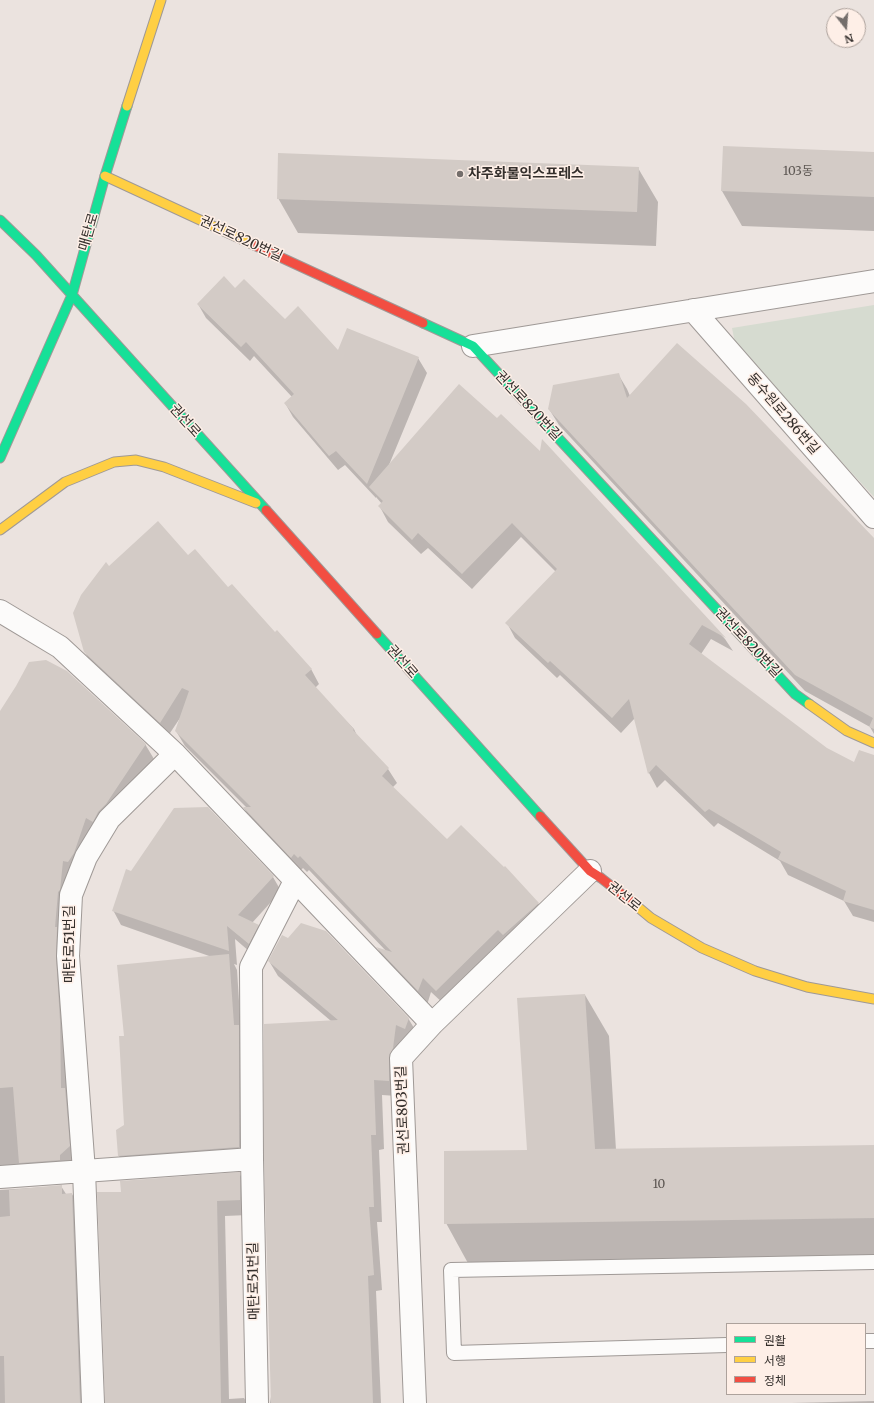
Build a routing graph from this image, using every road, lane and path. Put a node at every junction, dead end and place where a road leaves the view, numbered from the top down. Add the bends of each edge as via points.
1 (161, 0) edge
2 (105, 176) junction
3 (0, 220) edge
4 (874, 281) edge
5 (72, 295) junction
6 (693, 310) junction
7 (473, 346) junction
8 (0, 458) edge
9 (259, 504) junction
10 (874, 517) edge
11 (0, 530) edge
12 (0, 611) edge
13 (874, 743) edge
14 (175, 754) junction
15 (590, 871) junction
16 (296, 881) junction
17 (874, 1000) edge
18 (432, 1024) junction
19 (252, 1159) junction
20 (84, 1172) junction
21 (0, 1177) edge
22 (874, 1262) edge
23 (726, 1345) edge
24 (92, 1403) edge
25 (257, 1403) edge
26 (415, 1403) edge

1 - 2 street, 매탄로
2 - 5 street, 매탄로
2 - 7 street, 권선로820번길
3 - 5 street, 권선로
4 - 6 street
5 - 8 street, 매탄로
5 - 9 street, 권선로
6 - 7 street
6 - 10 street, 동수원로286번길
7 - 13 street, 권선로820번길 via 795,694 847,731
9 - 11 street via 164,467 136,460 114,462 65,482
9 - 15 street, 권선로
12 - 14 street via 60,647
14 - 16 street
14 - 20 street, 매탄로51번길 via 109,819 86,857 71,895 68,956
15 - 17 street, 권선로 via 651,918 702,948 755,971 807,987
15 - 18 street, 권선로803번길
16 - 18 street
16 - 19 street, 매탄로51번길 via 251,968
18 - 26 street, 권선로803번길 via 401,1058
19 - 20 street
19 - 25 street, 매탄로51번길
20 - 21 street
20 - 24 street, 매탄로51번길
22 - 23 lane via 451,1270 454,1353

